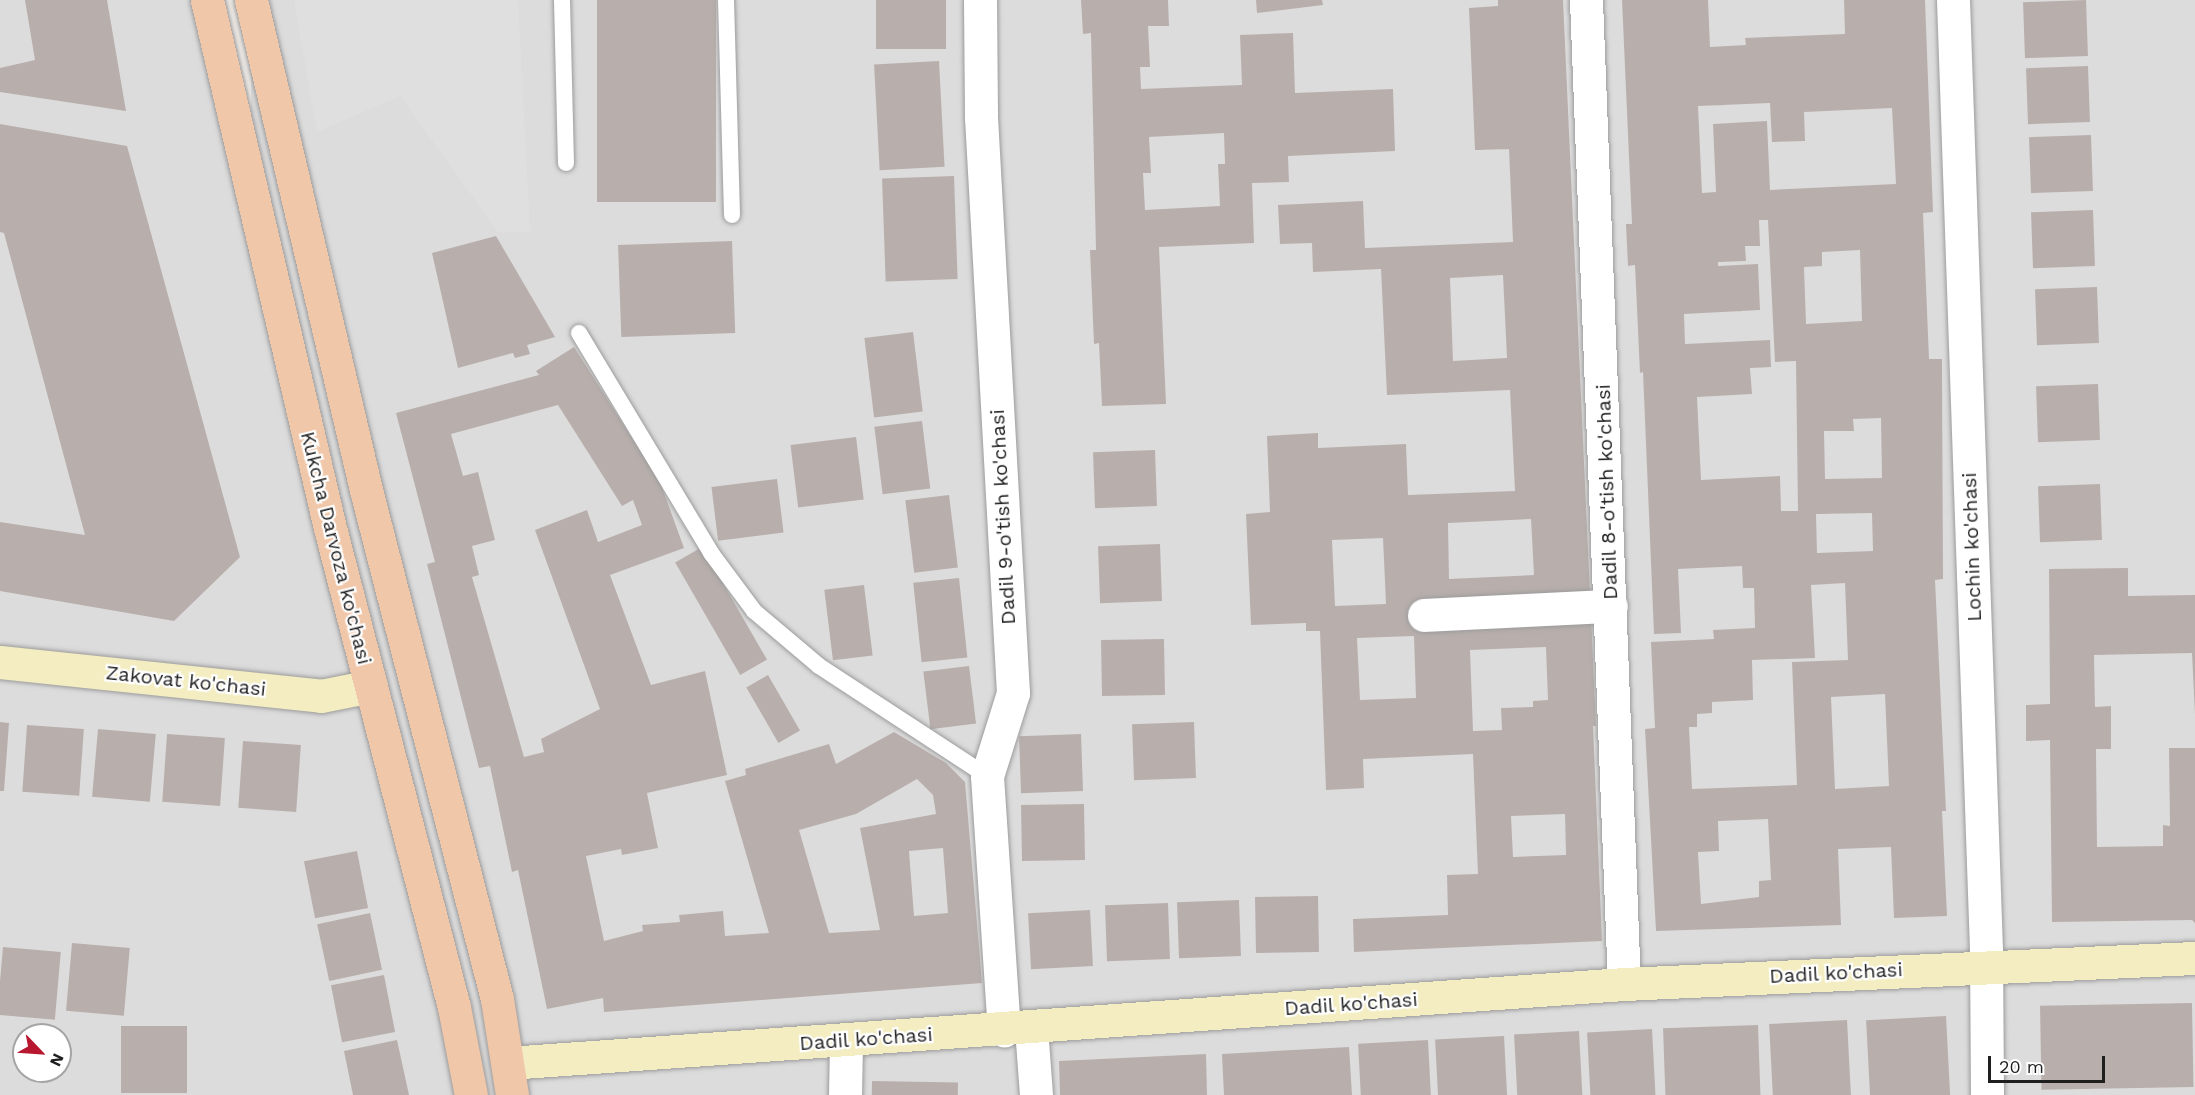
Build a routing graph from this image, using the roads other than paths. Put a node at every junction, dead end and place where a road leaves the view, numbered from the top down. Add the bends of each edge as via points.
1 (207, 0) edge
2 (251, 0) edge
3 (562, 0) edge
4 (726, 0) edge
5 (980, 0) edge
6 (1586, 0) edge
7 (1953, 0) edge
8 (566, 163) dead end
9 (732, 215) dead end
10 (579, 333) dead end
11 (1611, 606) junction
12 (1424, 615) dead end
13 (0, 662) edge
14 (414, 677) junction
15 (371, 686) junction
16 (987, 776) junction
17 (2195, 958) edge
18 (1986, 965) junction
19 (1624, 984) junction
20 (1018, 1029) junction
21 (846, 1041) junction
22 (508, 1063) junction
23 (468, 1080) edge
24 (512, 1095) edge
25 (845, 1095) edge
26 (1036, 1095) edge
27 (1987, 1095) edge

1 - 15 main road, Kukcha Darvoza ko'chasi via 330,528
2 - 14 main road
3 - 8 lane
4 - 9 lane
5 - 16 street, Dadil 9-o'tish ko'chasi via 981,117 1013,693
6 - 11 street, Dadil 8-o'tish ko'chasi
7 - 18 street, Lochin ko'chasi
10 - 16 lane via 711,553 754,611 819,666
11 - 12 street
11 - 19 street, Dadil 8-o'tish ko'chasi
13 - 15 street, Zakovat ko'chasi via 321,696
14 - 15 main road
14 - 22 main road via 496,999
15 - 23 main road, Kukcha Darvoza ko'chasi
16 - 20 street, Dadil 9-o'tish ko'chasi
17 - 18 street, Dadil ko'chasi
18 - 19 street, Dadil ko'chasi
18 - 27 street, Lochin ko'chasi
19 - 20 street, Dadil ko'chasi
20 - 21 street, Dadil ko'chasi
20 - 26 street, Dadil 9-o'tish ko'chasi
21 - 22 street, Dadil ko'chasi
21 - 25 street
22 - 23 main road
22 - 24 main road

